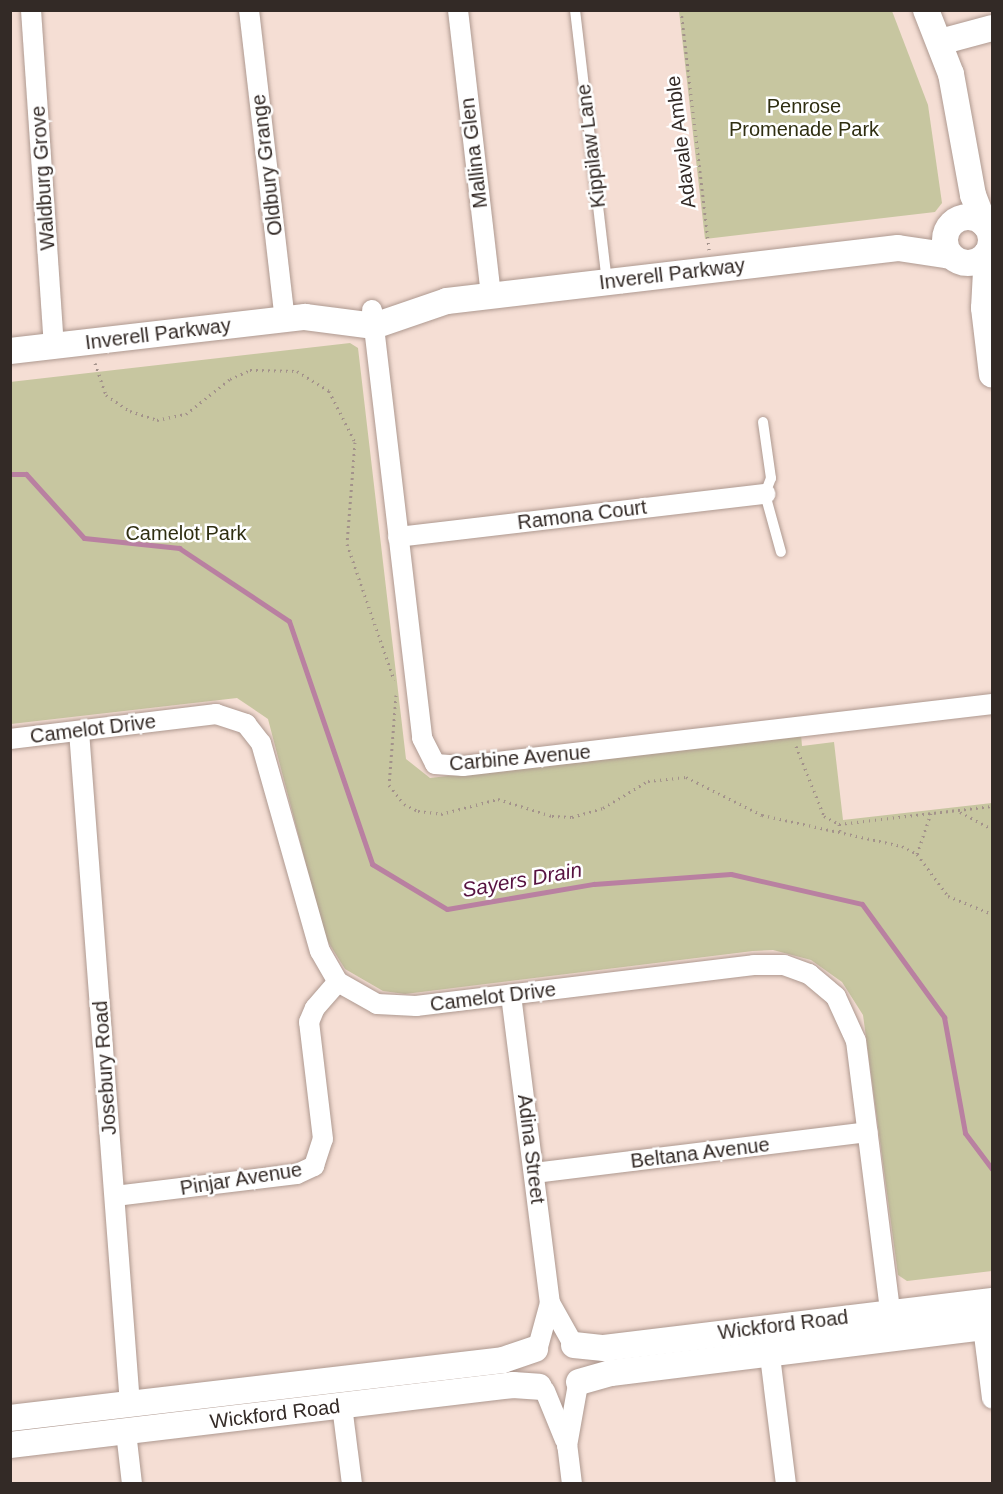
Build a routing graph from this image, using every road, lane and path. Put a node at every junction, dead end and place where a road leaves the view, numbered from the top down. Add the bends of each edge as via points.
1 (31, 10) edge
2 (249, 10) edge
3 (458, 10) edge
4 (575, 10) edge
5 (681, 10) edge
6 (926, 10) edge
7 (993, 28) edge
8 (940, 42) junction
9 (968, 168) junction
10 (984, 224) junction
11 (950, 226) junction
12 (898, 248) junction
13 (987, 253) junction
14 (954, 258) junction
15 (711, 270) junction
16 (607, 281) junction
17 (491, 296) junction
18 (984, 308) junction
19 (295, 318) junction
20 (373, 318) junction
21 (93, 342) junction
22 (54, 346) junction
23 (10, 351) edge
24 (993, 375) edge
25 (763, 422) dead end
26 (765, 494) junction
27 (398, 537) junction
28 (781, 552) dead end
29 (993, 704) edge
30 (795, 729) junction
31 (78, 731) junction
32 (10, 739) edge
33 (993, 806) edge
34 (956, 811) junction
35 (931, 813) junction
36 (839, 824) junction
37 (993, 829) edge
38 (840, 831) junction
39 (917, 854) junction
40 (993, 914) edge
41 (338, 982) junction
42 (511, 995) junction
43 (867, 1132) junction
44 (534, 1173) junction
45 (115, 1196) junction
46 (993, 1301) edge
47 (550, 1303) junction
48 (890, 1312) junction
49 (988, 1326) edge
50 (766, 1328) junction
51 (574, 1345) junction
52 (537, 1348) junction
53 (770, 1353) junction
54 (338, 1380) junction
55 (578, 1383) junction
56 (542, 1389) junction
57 (993, 1398) edge
58 (130, 1405) junction
59 (342, 1406) junction
60 (10, 1418) edge
61 (126, 1432) junction
62 (10, 1445) edge
63 (567, 1446) junction
64 (132, 1484) edge
65 (352, 1484) edge
66 (572, 1484) edge
67 (786, 1484) edge

1 - 22 street, Waldburg Grove
2 - 19 street, Oldbury Grange
3 - 17 street, Mallina Glen
4 - 16 lane, Kippilaw Lane
5 - 15 path, Adavale Amble
6 - 8 street
7 - 8 street
8 - 9 street via 960,107
9 - 10 street
9 - 11 street
10 - 11 street via 972,217
10 - 13 street via 991,235
11 - 12 street, Inverell Parkway
11 - 14 street via 945,239
12 - 14 street, Inverell Parkway
12 - 15 street, Inverell Parkway
13 - 14 street via 970,263
13 - 18 street
14 - 18 street
15 - 16 street, Inverell Parkway
16 - 17 street, Inverell Parkway
17 - 20 street, Inverell Parkway via 447,301
18 - 24 street
19 - 20 street, Inverell Parkway
19 - 21 street, Inverell Parkway
20 - 27 street, Carbine Avenue
21 - 22 street, Inverell Parkway
21 - 38 path via 106,395 146,418 176,418 230,379 261,368 309,377 336,400 356,451 347,544 394,678 389,780 404,804 441,814 507,800 552,816 591,814 648,781 673,775 698,781 762,815
22 - 23 street, Inverell Parkway
25 - 26 lane via 771,478
26 - 27 street, Ramona Court
26 - 28 lane
27 - 30 street, Carbine Avenue via 422,738 435,764 463,766
29 - 30 street, Carbine Avenue
30 - 36 path via 797,752 824,816
31 - 32 street, Camelot Drive
31 - 41 street, Camelot Drive via 216,714 246,724 261,743 314,934
31 - 45 street, Josebury Road
33 - 34 path
34 - 35 path
34 - 37 path
35 - 36 path
35 - 39 path
36 - 38 path
38 - 39 path via 884,840
39 - 40 path via 948,896
41 - 42 street, Camelot Drive via 387,1006
41 - 45 street, Pinjar Avenue via 315,1008 309,1022 323,1139 314,1166 297,1174
42 - 43 street, Camelot Drive via 754,965 796,969 829,990 850,1020
42 - 44 street, Adina Street
43 - 44 street, Beltana Avenue
43 - 48 street, Camelot Drive
44 - 47 street, Adina Street
45 - 58 street, Josebury Road
46 - 48 street, Wickford Road
47 - 51 street, Adina Street
47 - 52 street, Adina Street
48 - 50 street, Wickford Road
49 - 53 street, Wickford Road
49 - 57 street
50 - 51 street, Wickford Road via 604,1348
50 - 53 street
51 - 52 street via 555,1339
51 - 55 street via 583,1359
52 - 54 street, Wickford Road via 504,1360
52 - 56 street via 530,1373
53 - 55 street, Wickford Road via 611,1373
53 - 67 street
54 - 58 street, Wickford Road
54 - 59 street
55 - 56 street via 563,1393
55 - 63 street
56 - 59 street, Wickford Road via 524,1384
56 - 63 street
58 - 60 street, Wickford Road
59 - 61 street, Wickford Road
59 - 65 street
61 - 62 street, Wickford Road
61 - 64 street
63 - 66 street

